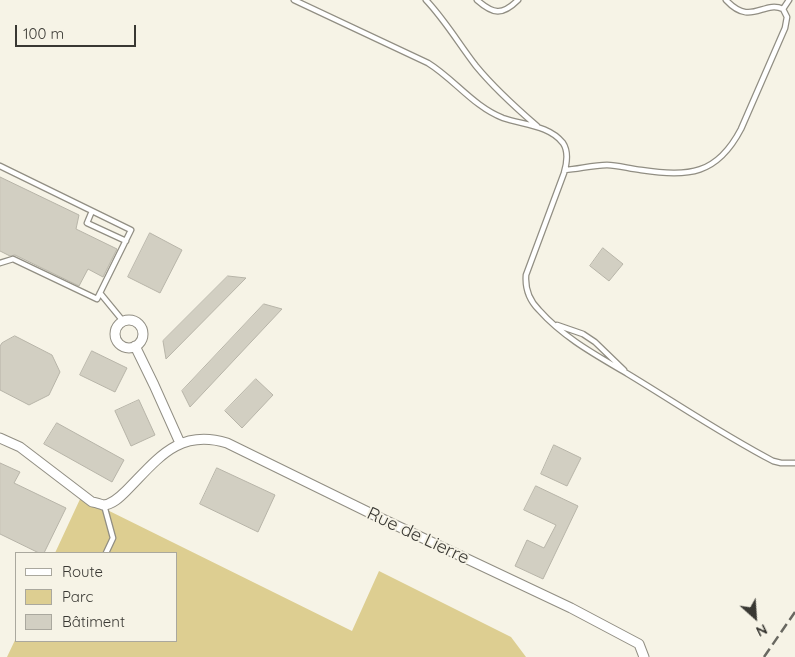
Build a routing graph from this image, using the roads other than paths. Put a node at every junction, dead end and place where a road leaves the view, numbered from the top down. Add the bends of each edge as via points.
1 (294, 0) edge
2 (426, 0) edge
3 (476, 0) edge
4 (518, 0) edge
5 (726, 0) edge
6 (789, 0) edge
7 (783, 9) junction
8 (538, 127) junction
9 (0, 166) edge
10 (565, 170) junction
11 (92, 211) junction
12 (126, 241) junction
13 (0, 263) edge
14 (100, 293) junction
15 (123, 321) junction
16 (554, 324) junction
17 (135, 346) junction
18 (629, 375) junction
19 (0, 438) edge
20 (180, 443) junction
21 (795, 463) edge
22 (104, 505) junction
23 (106, 552) edge
24 (644, 657) edge

1 - 8 lane via 428,63 503,118
2 - 8 lane via 476,66 508,102
3 - 4 lane via 495,12 511,7
5 - 7 lane via 743,12 775,7
6 - 7 lane
7 - 10 lane via 787,22 774,53 734,143 717,162 688,172 646,171 608,165
8 - 10 lane via 564,144 567,151
9 - 11 lane
10 - 16 lane via 525,285 538,309
11 - 12 lane via 131,230
11 - 12 lane via 87,223
12 - 14 lane
13 - 14 lane via 13,259 97,300
14 - 15 lane
15 - 17 street via 133,320 141,326 143,335
15 - 17 street via 115,330 116,339 126,348
16 - 18 lane via 571,339
16 - 18 lane via 583,334 595,342
17 - 20 street
18 - 21 lane via 759,453 781,463
19 - 22 street via 20,447 92,502
20 - 22 street via 116,501
20 - 24 street, Rue de Lierre via 213,438 227,442 571,608 639,644
22 - 23 lane via 113,538

